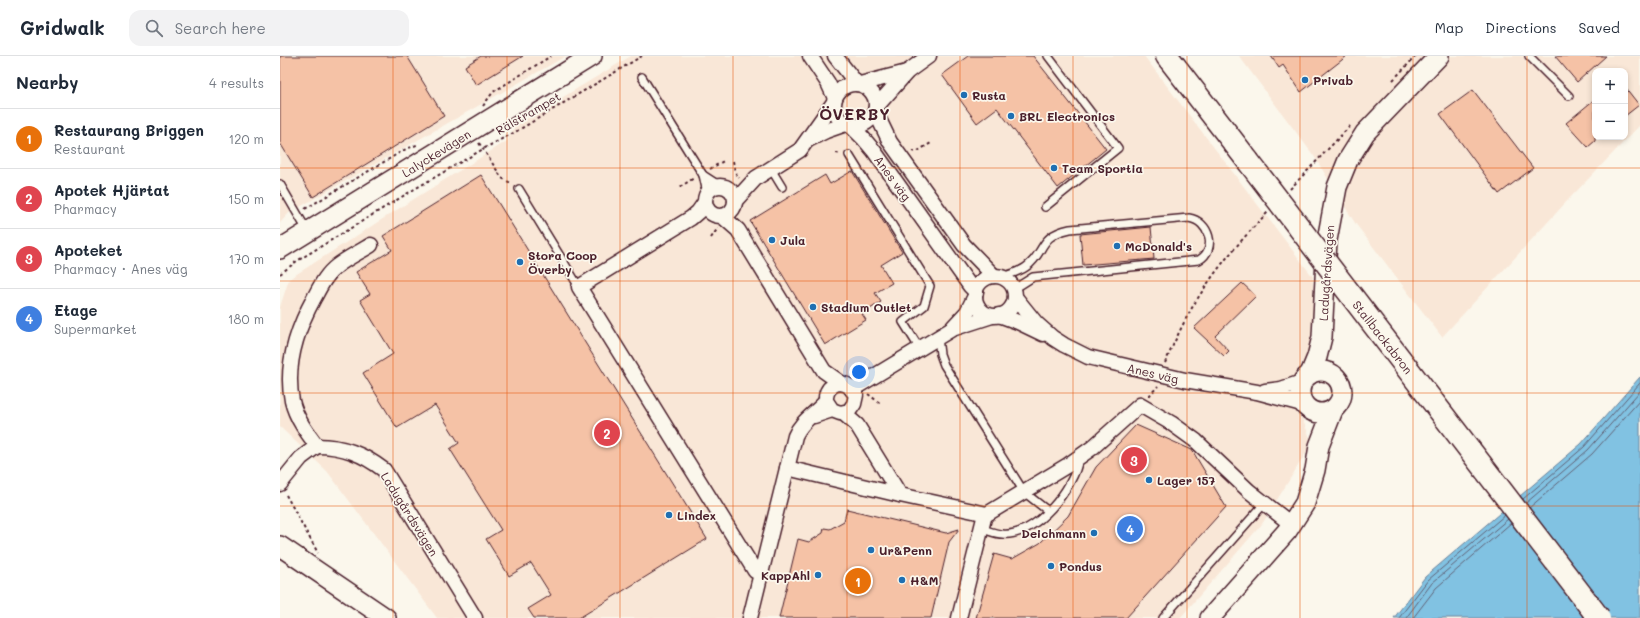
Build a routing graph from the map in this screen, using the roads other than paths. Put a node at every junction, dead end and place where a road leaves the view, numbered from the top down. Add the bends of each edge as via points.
1 (810, 56) edge
2 (835, 56) edge
3 (929, 56) edge
4 (1048, 56) edge
5 (1167, 56) edge
6 (1439, 56) edge
7 (1529, 56) edge
8 (581, 59) edge
9 (907, 72) junction
10 (642, 77) dead end
11 (859, 84) junction
12 (1569, 96) dead end
13 (834, 100) junction
14 (875, 109) junction
15 (848, 125) junction
16 (807, 141) junction
17 (849, 155) dead end
18 (771, 169) junction
19 (703, 175) junction
20 (756, 178) junction
21 (280, 184) edge
22 (723, 187) junction
23 (782, 187) dead end
24 (519, 188) road end
25 (734, 203) junction
26 (711, 206) junction
27 (1045, 207) dead end
28 (738, 230) junction
29 (308, 232) junction
30 (371, 245) dead end
31 (280, 249) edge
32 (998, 276) junction
33 (579, 287) junction
34 (1015, 293) junction
35 (975, 294) junction
36 (996, 316) junction
37 (952, 329) junction
38 (1322, 337) junction
39 (938, 338) junction
40 (1054, 338) junction
41 (920, 348) junction
42 (824, 370) junction
43 (1332, 374) junction
44 (1306, 378) junction
45 (847, 386) junction
46 (1257, 392) junction
47 (832, 404) junction
48 (854, 404) junction
49 (1306, 407) junction
50 (1333, 410) junction
51 (857, 425) junction
52 (317, 446) junction
53 (1319, 446) junction
54 (1079, 458) junction
55 (787, 468) junction
56 (282, 488) edge
57 (1024, 492) junction
58 (900, 495) junction
59 (1264, 504) junction
60 (1048, 511) junction
61 (985, 514) junction
62 (1291, 524) junction
63 (981, 529) junction
64 (280, 546) edge
65 (761, 573) junction
66 (386, 618) edge
67 (475, 618) edge
68 (750, 618) edge
69 (959, 618) edge
70 (1163, 618) edge
71 (1210, 618) edge
72 (1599, 618) edge

1 - 13 street via 828,83
2 - 11 street
3 - 9 street
4 - 27 lane via 1118,148
5 - 72 highway, Stallbackabron, bridge
6 - 38 street, Ladugårdsvägen via 1365,133 1348,160 1337,187 1329,224
7 - 12 lane
8 - 29 street, Lalyckevägen
9 - 11 street
9 - 14 street
10 - 19 lane
11 - 13 street via 844,87
11 - 14 street via 872,93
13 - 15 street via 835,113
13 - 16 street
14 - 15 street via 868,122 862,125
14 - 32 street, Anes väg via 890,142 964,245
15 - 16 street via 826,131
15 - 35 street, Anes väg via 874,151
16 - 18 street via 794,155
17 - 41 lane via 930,286 924,306 903,322
18 - 20 street
18 - 23 lane
19 - 22 lane
19 - 26 lane
20 - 22 street
20 - 25 street
21 - 29 lane
22 - 25 street via 733,194
22 - 26 street via 713,187
24 - 33 lane
25 - 26 street via 728,213
25 - 28 street
26 - 28 street
26 - 33 street
28 - 42 street
29 - 31 street, Lalyckevägen
30 - 52 street via 336,266 322,283 298,330 290,371 292,402 298,417
32 - 34 street via 1008,279
32 - 34 lane via 1026,268 1049,238 1060,231 1070,229 1189,218 1202,223 1209,238 1209,248 1205,256 1199,260 1033,278
32 - 35 street via 982,281
33 - 65 street via 755,571
34 - 36 street via 1012,307 1004,314
34 - 40 street, Anes väg via 1036,323
35 - 36 street via 980,309
35 - 37 street via 967,312
36 - 37 street
36 - 40 street, Anes väg via 1018,322
37 - 39 street
38 - 43 street, Ladugårdsvägen
38 - 44 street, Ladugårdsvägen via 1317,357
39 - 41 street
39 - 57 lane via 944,365
40 - 46 street, Anes väg via 1088,357 1185,380
41 - 45 street
42 - 45 street
42 - 47 street
43 - 44 street via 1324,371
43 - 50 street via 1342,389 1341,400
44 - 46 street, Anes väg via 1281,389
44 - 49 street via 1299,392
45 - 47 street via 834,385
45 - 48 street via 856,395
46 - 49 street, Anes väg
47 - 48 street via 851,409
47 - 51 street
47 - 55 street via 812,416 798,429
48 - 51 street
49 - 50 street via 1314,413 1322,414
49 - 53 street via 1316,428
50 - 53 street
51 - 58 street
52 - 56 street via 301,458
52 - 67 street, Ladugårdsvägen via 334,446 356,453 384,470
53 - 62 street via 1305,503
54 - 57 street
54 - 59 street via 1140,405 1196,441
54 - 60 lane via 1073,478
55 - 58 street
55 - 65 street
57 - 60 lane
57 - 61 street
58 - 61 street
59 - 62 street
59 - 70 lane
60 - 63 lane via 1024,530 1003,534
61 - 63 street
62 - 71 street
63 - 69 street
64 - 66 street
65 - 68 street

